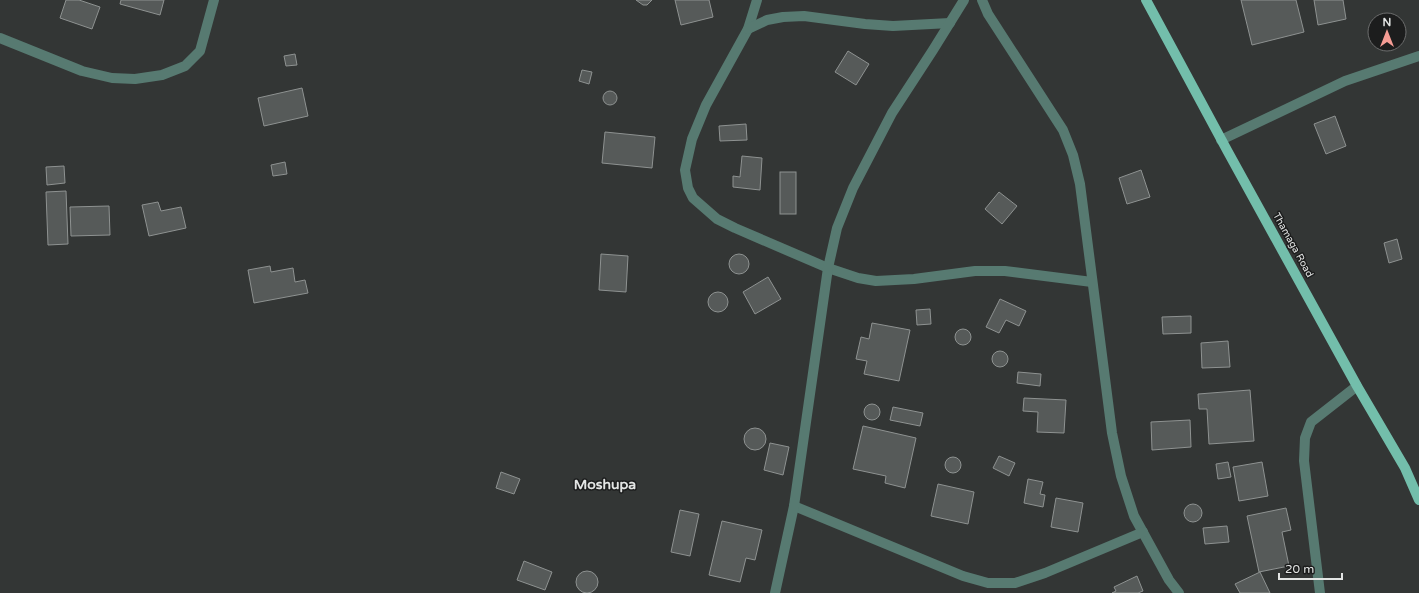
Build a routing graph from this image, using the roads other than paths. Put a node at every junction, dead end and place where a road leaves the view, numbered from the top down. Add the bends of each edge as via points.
1 (214, 0) edge
2 (757, 0) edge
3 (964, 0) edge
4 (982, 0) edge
5 (1146, 0) edge
6 (950, 22) junction
7 (748, 30) junction
8 (0, 38) edge
9 (1419, 56) edge
10 (1221, 140) junction
11 (828, 268) junction
12 (1092, 282) junction
13 (1357, 386) junction
14 (1419, 500) edge
15 (794, 506) junction
16 (1143, 532) junction
17 (775, 593) edge
18 (1179, 593) edge
19 (1320, 593) edge

1 - 8 street via 200,51 185,66 162,75 112,78 90,73
2 - 7 street
3 - 6 street
4 - 12 street via 992,20 1063,130 1073,155 1080,184
5 - 10 main road, Thamaga Road
6 - 7 street via 893,26 804,16 767,20
6 - 11 street via 892,113 853,188 837,228
7 - 11 street via 706,105 692,139 685,170 688,188 694,198 717,219
9 - 10 street via 1345,81
10 - 13 main road, Thamaga Road
11 - 12 street via 858,278 876,280 1006,272
11 - 15 street
12 - 16 street via 1112,433 1121,476 1134,516
13 - 14 main road, Thamaga Road via 1405,468
13 - 19 street via 1311,422 1305,438 1304,461
15 - 16 street via 963,576 988,583 1015,583
15 - 17 street
16 - 18 street via 1169,580

